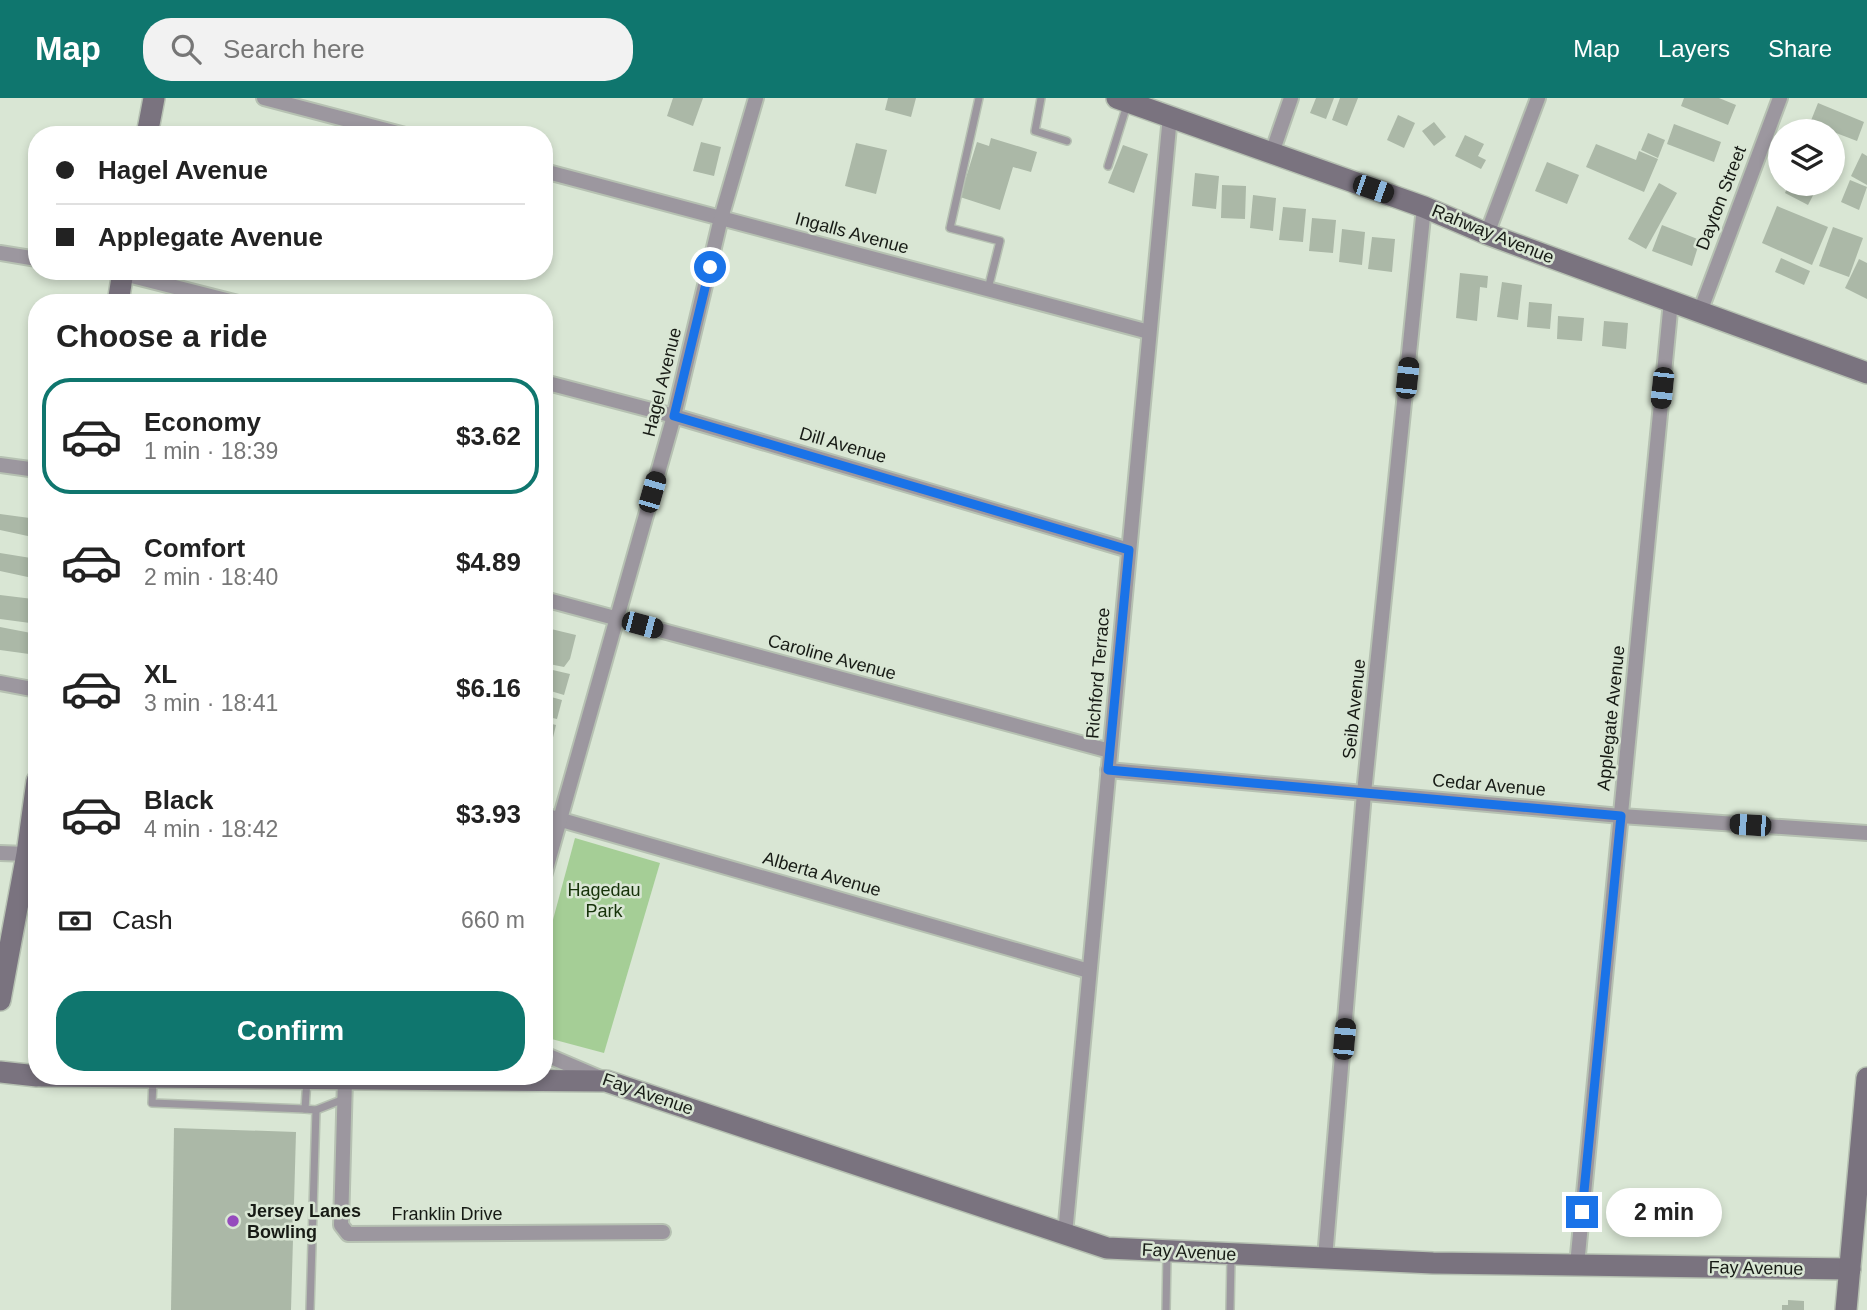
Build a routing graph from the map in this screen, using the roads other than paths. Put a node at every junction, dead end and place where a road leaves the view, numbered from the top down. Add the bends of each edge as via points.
1 (154, 98) edge
2 (264, 98) edge
3 (756, 98) edge
4 (979, 98) edge
5 (1041, 98) edge
6 (1291, 98) edge
7 (1538, 98) edge
8 (1780, 98) edge
9 (1123, 100) edge
10 (1170, 117) junction
11 (149, 126) edge
12 (371, 126) edge
13 (1067, 141) dead end
14 (1272, 153) junction
15 (1108, 166) dead end
16 (553, 173) edge
17 (1424, 206) junction
18 (722, 218) junction
19 (1487, 234) junction
20 (0, 253) edge
21 (28, 258) edge
22 (150, 280) edge
23 (988, 289) junction
24 (203, 294) edge
25 (1671, 301) junction
26 (1700, 312) junction
27 (1149, 332) junction
28 (1867, 373) edge
29 (553, 384) edge
30 (674, 416) junction
31 (0, 466) edge
32 (28, 469) edge
33 (1129, 550) junction
34 (553, 601) edge
35 (616, 618) junction
36 (0, 683) edge
37 (28, 688) edge
38 (1110, 751) junction
39 (1108, 770) junction
40 (1364, 793) junction
41 (553, 813) edge
42 (553, 816) edge
43 (1621, 816) junction
44 (1867, 833) edge
45 (28, 846) edge
46 (0, 853) edge
47 (27, 853) junction
48 (27, 900) edge
49 (1090, 971) junction
50 (1, 991) edge
51 (553, 1058) edge
52 (0, 1072) edge
53 (28, 1075) edge
54 (1867, 1078) edge
55 (553, 1080) edge
56 (606, 1081) junction
57 (153, 1085) edge
58 (307, 1085) edge
59 (329, 1085) edge
60 (397, 1085) edge
61 (344, 1089) junction
62 (305, 1109) junction
63 (316, 1110) junction
64 (1865, 1132) edge
65 (663, 1232) dead end
66 (1065, 1234) junction
67 (1167, 1251) junction
68 (1231, 1254) junction
69 (1325, 1258) junction
70 (1577, 1265) junction
71 (1858, 1269) edge
72 (310, 1310) edge
73 (1166, 1310) edge
74 (1230, 1310) edge
75 (1846, 1310) edge

1 - 11 street
2 - 12 street
3 - 18 street, Hagel Avenue
4 - 23 lane via 950,228 1000,241
5 - 13 lane via 1035,131
6 - 14 street
7 - 19 street
8 - 26 street, Dayton Street
9 - 10 street, Rahway Avenue
9 - 15 lane
10 - 14 street, Rahway Avenue
10 - 27 street, Richford Terrace
14 - 17 street, Rahway Avenue
16 - 18 street, Ingalls Avenue
17 - 19 street, Rahway Avenue
17 - 40 street, Seib Avenue
18 - 23 street, Ingalls Avenue
18 - 30 street, Hagel Avenue
19 - 25 street, Rahway Avenue
20 - 21 street
22 - 24 street
23 - 27 street, Ingalls Avenue
25 - 26 street, Rahway Avenue
25 - 43 street, Applegate Avenue
26 - 28 street, Rahway Avenue
27 - 33 street, Richford Terrace
29 - 30 street, Dill Avenue
30 - 33 street, Dill Avenue
30 - 35 street, Hagel Avenue
31 - 32 street
33 - 38 street, Richford Terrace
34 - 35 street, Caroline Avenue
35 - 38 street, Caroline Avenue
35 - 41 street, Hagel Avenue
36 - 37 street
38 - 39 street, Richford Terrace
39 - 40 street, Cedar Avenue
39 - 49 street, Richford Terrace
40 - 43 street, Cedar Avenue
40 - 69 street, Seib Avenue
42 - 49 street, Alberta Avenue
43 - 44 street, Cedar Avenue
43 - 70 street, Applegate Avenue
45 - 47 street
46 - 47 street
47 - 48 street
48 - 50 street
49 - 66 street, Richford Terrace
51 - 56 street, Fay Avenue
52 - 53 street
54 - 64 street
55 - 56 street
56 - 66 street, Fay Avenue
57 - 62 lane via 152,1103
58 - 62 lane
59 - 61 street
60 - 61 street
61 - 63 lane
61 - 65 street, Franklin Drive via 341,1225 348,1234
62 - 63 lane
63 - 72 lane
64 - 71 street
66 - 67 street, Fay Avenue via 1107,1248
67 - 68 street, Fay Avenue
67 - 73 lane
68 - 69 street, Fay Avenue
68 - 74 lane
69 - 70 street, Fay Avenue
70 - 71 street, Fay Avenue
71 - 75 street

